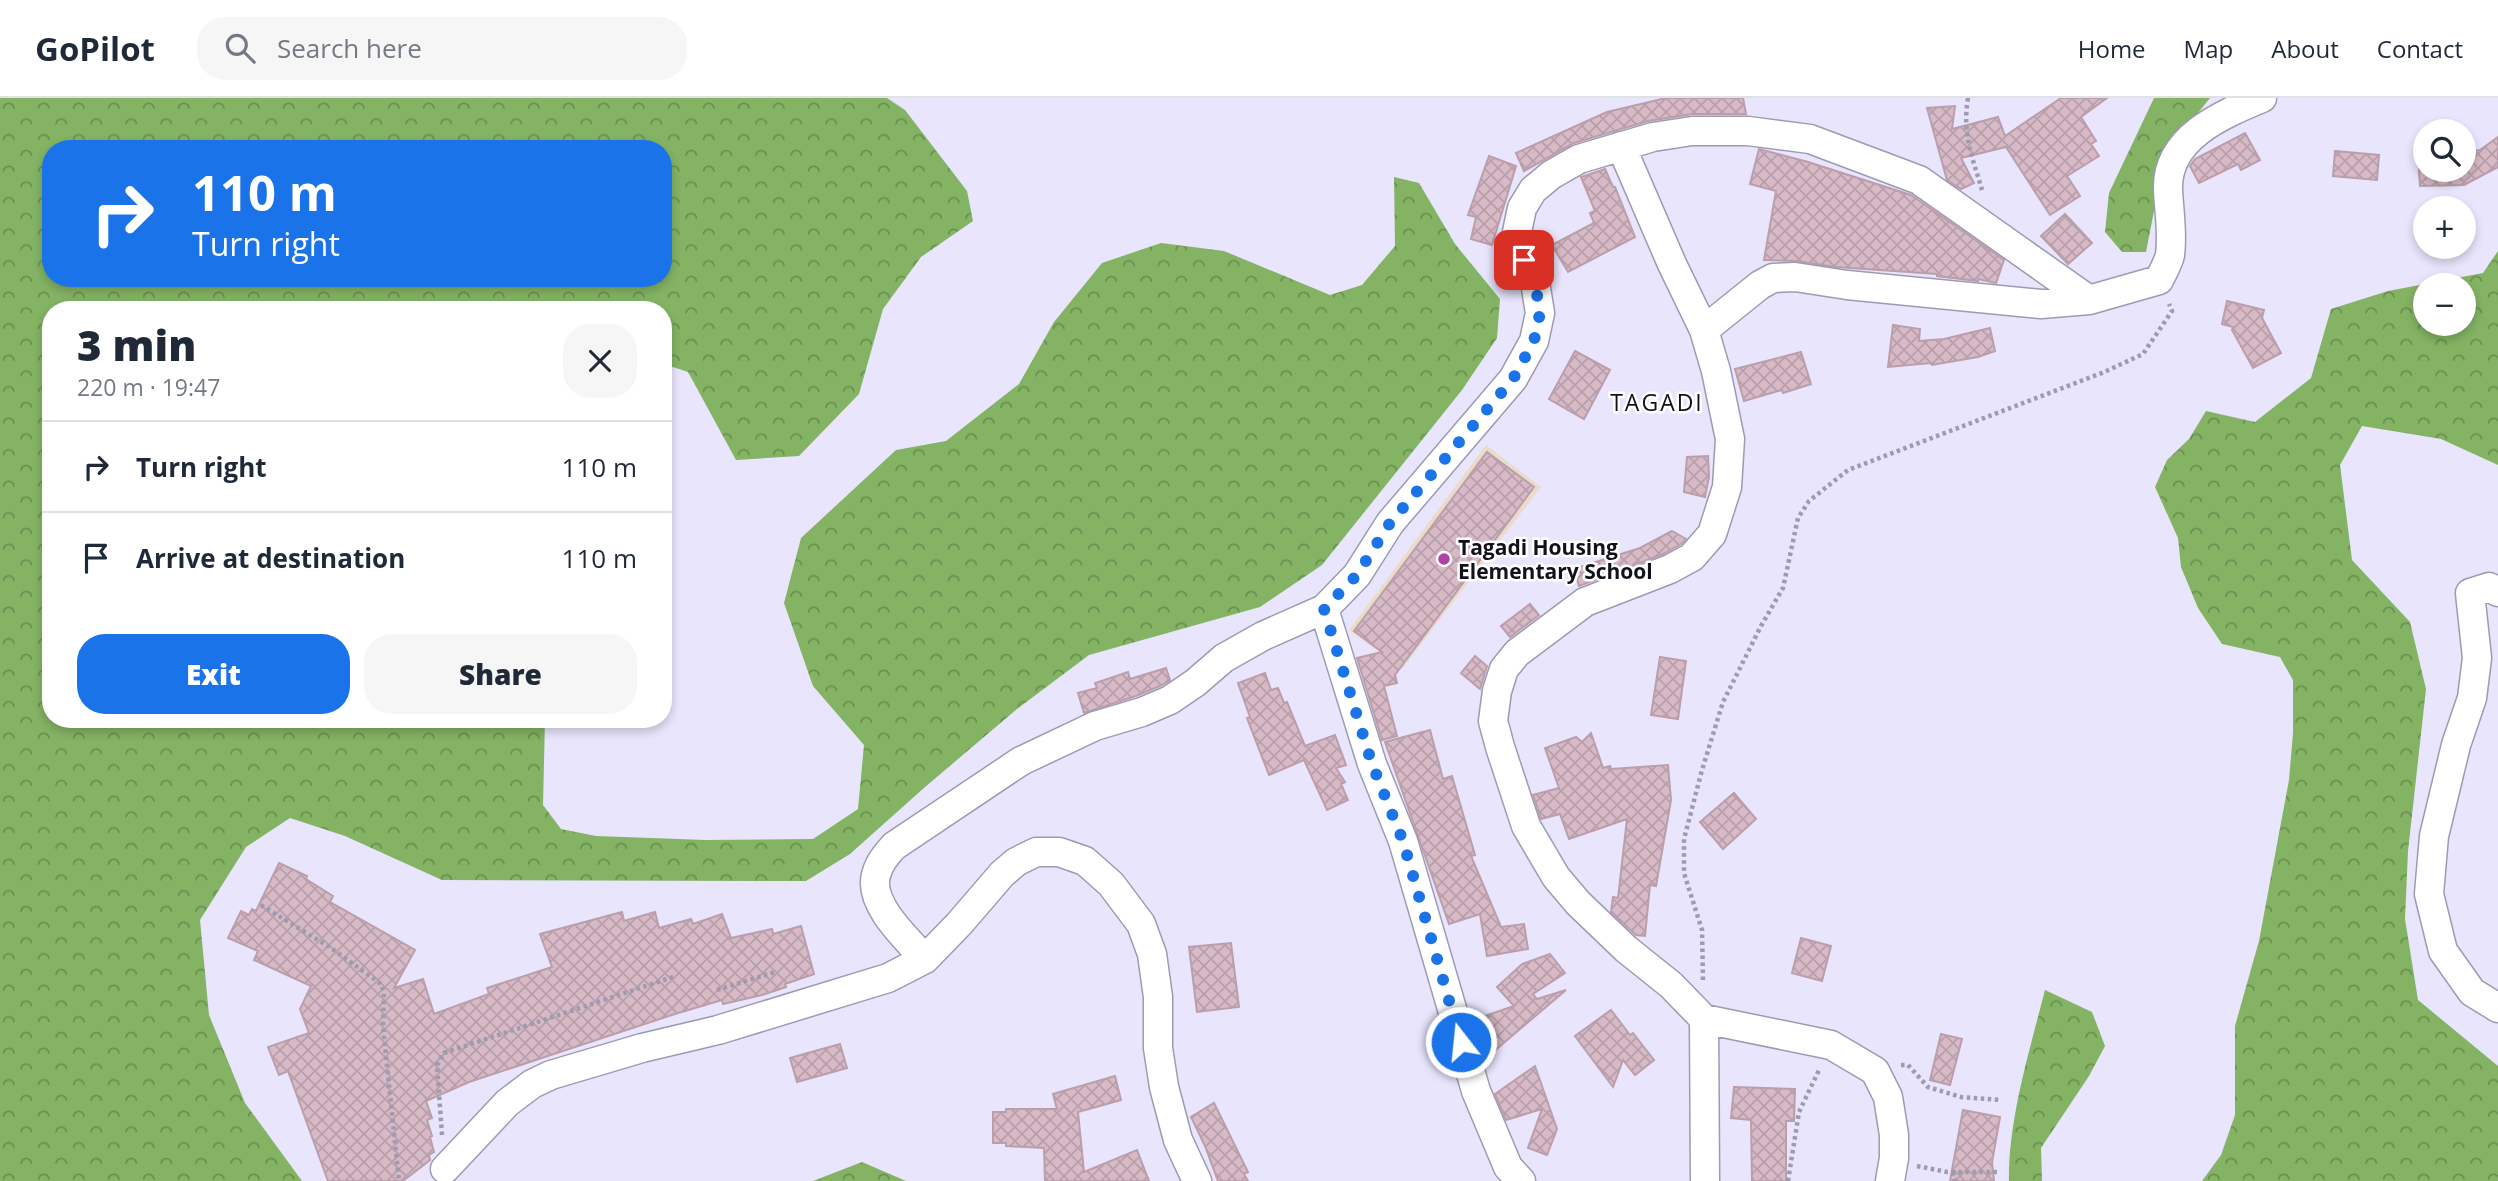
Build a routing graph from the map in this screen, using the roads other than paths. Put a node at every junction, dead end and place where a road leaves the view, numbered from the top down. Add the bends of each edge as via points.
1 (2262, 98) edge
2 (1621, 146) junction
3 (2089, 300) junction
4 (1704, 330) junction
5 (2498, 592) edge
6 (1324, 609) junction
7 (925, 959) junction
8 (2498, 1008) edge
9 (1704, 1019) junction
10 (444, 1169) road end
11 (1892, 1170) edge
12 (1197, 1181) edge
13 (1521, 1181) edge
14 (1705, 1181) edge

1 - 3 street via 2198,130 2180,150 2169,171 2170,257 2159,280
2 - 3 street via 1692,131 1748,131 1811,139 1919,180
2 - 4 street
2 - 6 street via 1578,159 1551,175 1522,208 1517,232 1535,282 1540,313 1534,341 1513,379 1390,523 1357,575
3 - 4 street via 2041,304 1795,276 1773,278 1760,285
4 - 9 street via 1730,439 1727,487 1712,534 1692,557 1586,602 1517,653 1504,669 1493,721 1526,825 1556,877 1578,903
5 - 8 street via 2488,587 2470,593 2477,658 2434,836 2429,894 2443,951 2472,992
6 - 7 street via 1224,658 1170,700 1095,726 1021,761 894,846 879,865 876,894
6 - 13 street via 1372,764 1403,841 1476,1091 1508,1167
7 - 10 street via 866,986 551,1075 507,1103
7 - 12 street via 1016,862 1036,852 1059,852 1085,861 1111,884 1141,924 1152,954 1164,1087 1178,1140
9 - 11 street via 1831,1045 1875,1071 1888,1097 1894,1135
9 - 14 street

